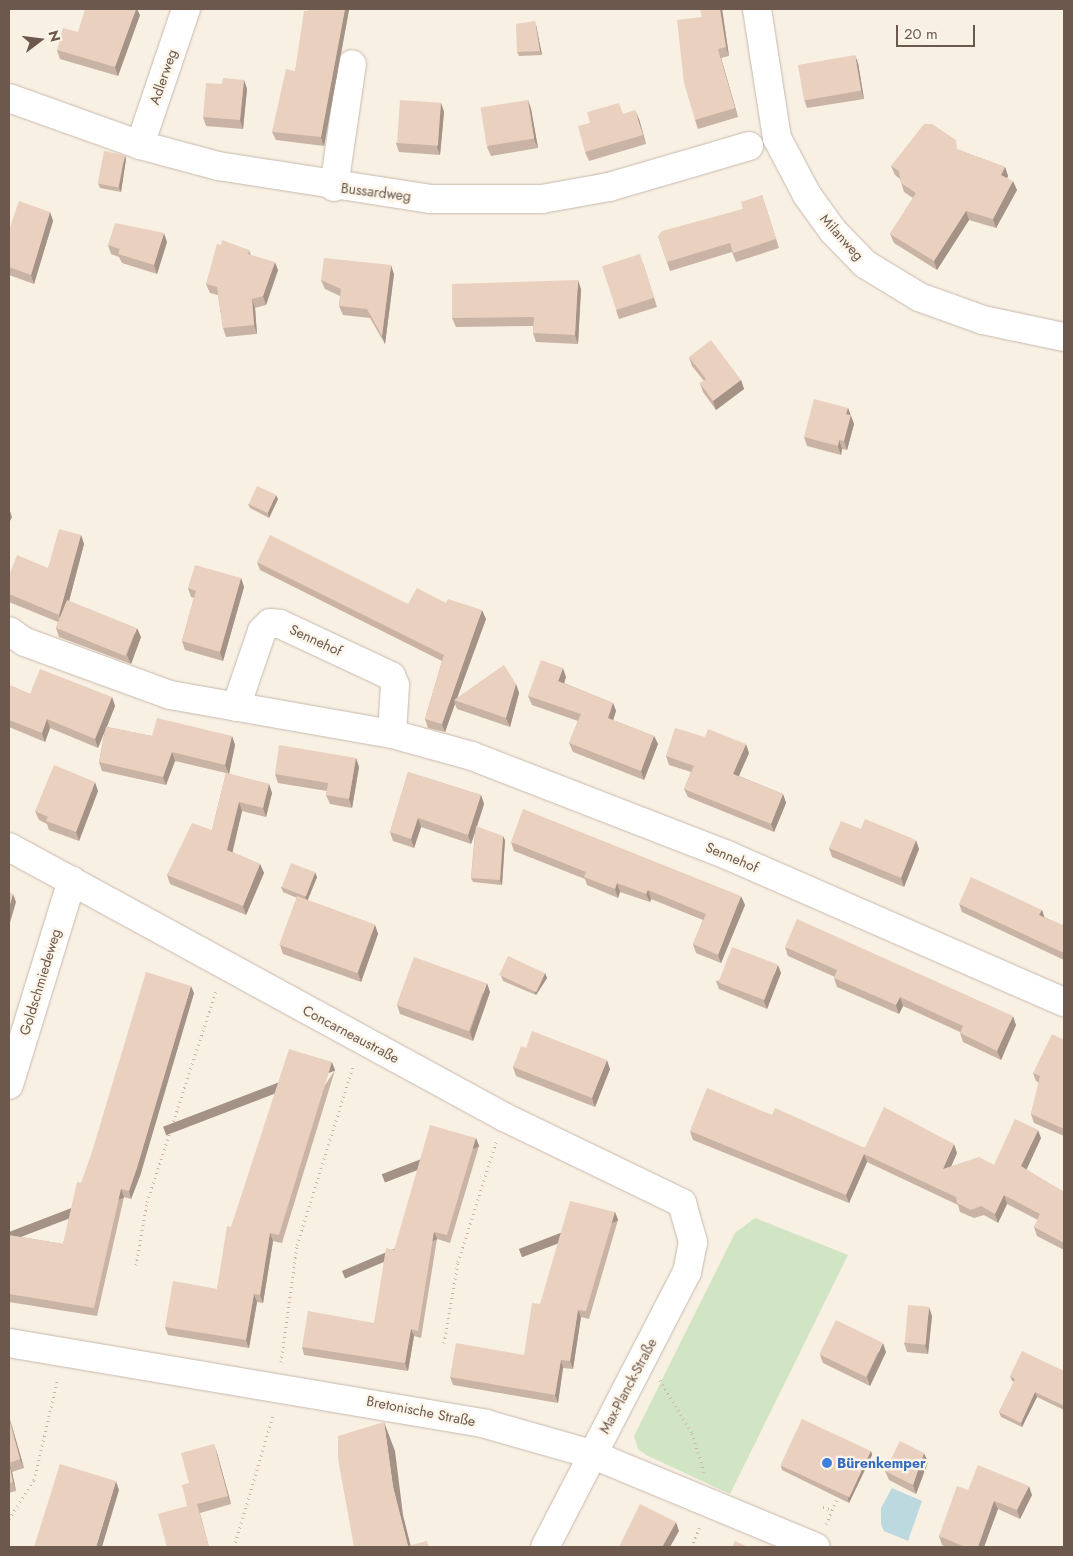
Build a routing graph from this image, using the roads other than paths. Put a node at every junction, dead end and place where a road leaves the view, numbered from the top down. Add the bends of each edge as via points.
1 (186, 9) edge
2 (757, 9) edge
3 (352, 64) dead end
4 (9, 98) edge
5 (140, 145) junction
6 (749, 146) dead end
7 (334, 187) junction
8 (1064, 337) edge
9 (9, 631) edge
10 (236, 707) junction
11 (392, 734) junction
12 (9, 847) edge
13 (72, 880) junction
14 (1064, 1002) edge
15 (9, 1085) edge
16 (688, 1221) joint
17 (9, 1343) edge
18 (590, 1454) junction
19 (546, 1547) edge
20 (815, 1547) edge

1 - 5 street, Adlerweg
2 - 8 street, Milanweg via 777,138 807,195 833,231 865,264 918,296 983,320
3 - 7 street
4 - 5 street, Bussardweg
5 - 7 street, Bussardweg via 218,166
6 - 7 street, Bussardweg via 609,187 542,199 431,199
9 - 10 street, Sennehof via 145,688
10 - 11 street, Sennehof
10 - 11 street, Sennehof via 262,631 270,622 391,676 395,685
11 - 14 street, Sennehof via 529,776 718,851
12 - 13 street, Concarneaustraße
13 - 15 street, Goldschmiedeweg
13 - 16 street, Concarneaustraße via 504,1117 664,1191 682,1203
16 - 18 street, Max-Planck-Straße via 693,1242 687,1272 639,1368
17 - 18 street, Bretonische Straße via 278,1385 460,1418
18 - 19 street, Max-Planck-Straße
18 - 20 street, Bretonische Straße

